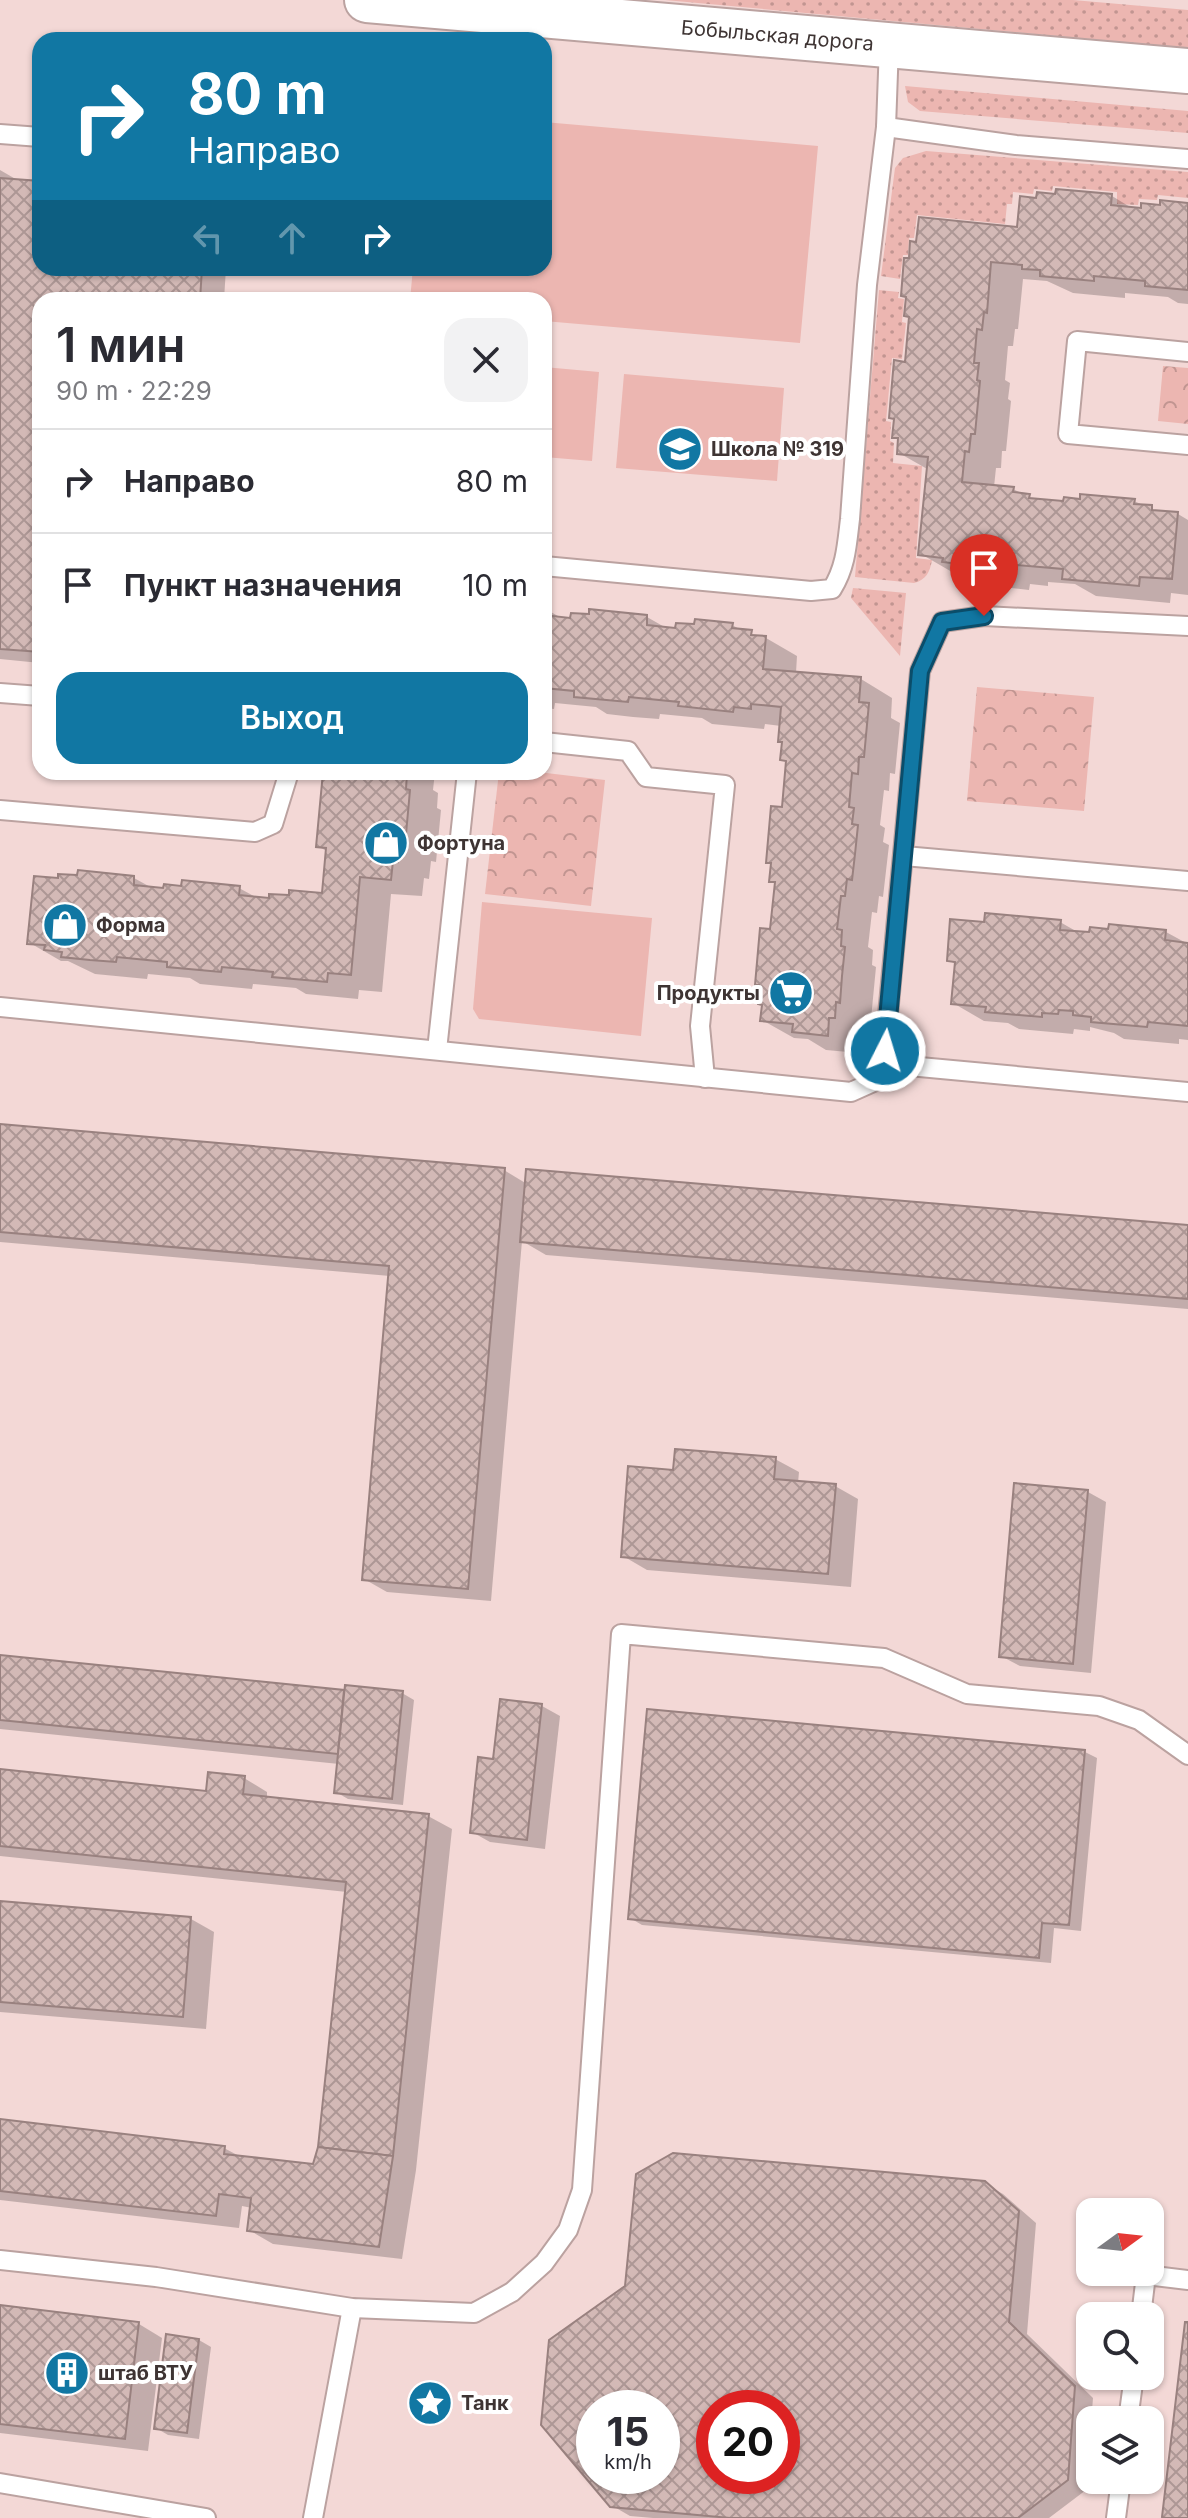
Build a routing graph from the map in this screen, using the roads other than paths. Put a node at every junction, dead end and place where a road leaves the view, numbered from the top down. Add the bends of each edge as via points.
1 (367, 0) edge
2 (889, 45) junction
3 (1188, 71) edge
4 (886, 127) junction
5 (0, 134) edge
6 (32, 136) edge
7 (1188, 159) edge
8 (1188, 352) edge
9 (1188, 445) edge
10 (552, 567) edge
11 (1188, 626) edge
12 (0, 693) edge
13 (32, 695) edge
14 (552, 743) edge
15 (287, 780) edge
16 (466, 780) edge
17 (0, 810) edge
18 (904, 856) junction
19 (1188, 881) edge
20 (0, 1007) edge
21 (437, 1050) junction
22 (705, 1078) junction
23 (882, 1079) junction
24 (1188, 1092) edge
25 (1188, 1755) edge
26 (0, 2260) edge
27 (1188, 2280) edge
28 (1143, 2302) edge
29 (352, 2308) junction
30 (0, 2483) edge
31 (1119, 2494) edge
32 (206, 2518) edge
33 (313, 2518) edge
34 (1116, 2518) edge

1 - 2 street, Бобыльская дорога
2 - 3 street, Бобыльская дорога
2 - 4 lane
4 - 7 lane via 1016,145
4 - 10 lane via 867,285 846,555 832,589
5 - 6 lane
8 - 9 lane via 1077,341 1068,434
11 - 18 lane via 984,616 942,622 920,671
12 - 13 lane
14 - 22 lane via 628,751 646,777 725,785 700,1026
15 - 17 lane via 273,824 255,832
16 - 21 lane
18 - 19 lane
18 - 23 lane
20 - 21 lane
21 - 22 lane
22 - 23 lane via 851,1092
23 - 24 lane via 909,1066
25 - 29 lane via 1139,1720 1099,1706 967,1694 884,1658 621,1634 582,2190 568,2230 544,2263 512,2292 474,2313
26 - 29 lane via 156,2277
27 - 28 lane via 1146,2275
29 - 33 lane
30 - 32 lane
31 - 34 lane

